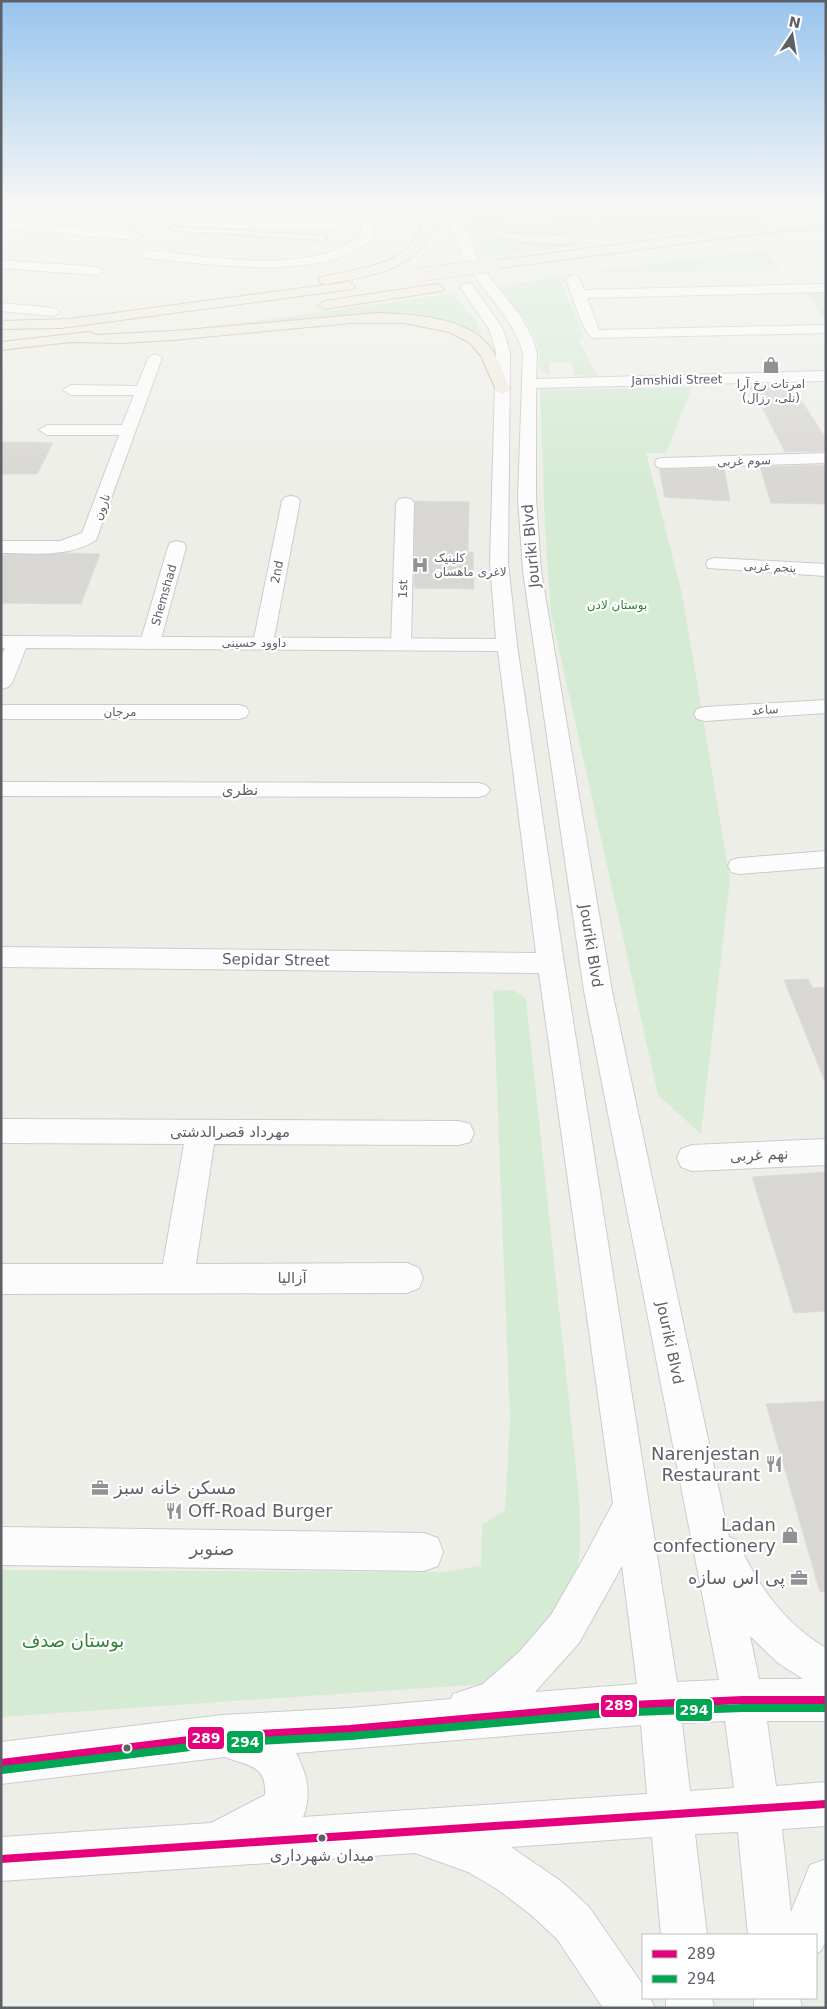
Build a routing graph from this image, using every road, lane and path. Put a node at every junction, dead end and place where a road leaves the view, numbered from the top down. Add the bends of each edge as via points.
1 (241, 299) edge
2 (252, 299) edge
3 (368, 299) edge
4 (474, 299) edge
5 (500, 299) edge
6 (580, 299) edge
7 (221, 303) junction
8 (1, 307) edge
9 (313, 307) dead end
10 (294, 310) dead end
11 (53, 312) dead end
12 (77, 321) junction
13 (1, 325) edge
14 (826, 329) edge
15 (71, 338) junction
16 (3, 343) edge
17 (155, 358) dead end
18 (826, 376) edge
19 (528, 384) junction
20 (71, 390) dead end
21 (502, 390) junction
22 (143, 391) junction
23 (47, 430) dead end
24 (130, 430) junction
25 (826, 458) edge
26 (663, 463) dead end
27 (291, 501) dead end
28 (405, 503) dead end
29 (1, 547) edge
30 (177, 547) dead end
31 (499, 563) junction
32 (715, 564) dead end
33 (826, 570) edge
34 (532, 571) junction
35 (10, 642) edge
36 (150, 643) junction
37 (263, 643) junction
38 (401, 644) junction
39 (507, 645) junction
40 (1, 683) edge
41 (826, 706) edge
42 (1, 712) edge
43 (238, 712) dead end
44 (705, 714) dead end
45 (1, 789) edge
46 (478, 790) dead end
47 (826, 859) edge
48 (740, 866) dead end
49 (1, 957) edge
50 (551, 963) junction
51 (1, 1131) edge
52 (200, 1132) junction
53 (459, 1133) dead end
54 (826, 1152) edge
55 (692, 1158) dead end
56 (177, 1278) junction
57 (407, 1278) dead end
58 (1, 1279) edge
59 (632, 1504) junction
60 (704, 1506) junction
61 (1, 1546) edge
62 (424, 1552) dead end
63 (826, 1670) edge
64 (742, 1700) junction
65 (826, 1700) edge
66 (660, 1704) junction
67 (420, 1723) junction
68 (222, 1736) junction
69 (1, 1762) edge
70 (826, 1804) edge
71 (758, 1810) junction
72 (672, 1814) junction
73 (411, 1831) junction
74 (216, 1844) junction
75 (1, 1859) edge
76 (826, 1881) edge
77 (684, 1934) edge
78 (771, 1934) edge
79 (805, 1934) edge
80 (631, 2008) edge

1 - 7 highway
2 - 7 highway, bridge
3 - 9 highway
4 - 21 street, Jouriki Blvd via 496,328 503,352
5 - 19 street, Jouriki Blvd via 526,339 530,353
6 - 14 street via 594,334
7 - 12 highway
8 - 11 street
10 - 15 highway via 171,328
12 - 13 highway
12 - 16 highway
15 - 16 highway
15 - 21 highway via 157,337 374,318 420,321 457,330 477,341 485,350
17 - 22 street, نارون
18 - 19 street, Jamshidi Street
19 - 34 street, Jouriki Blvd via 527,498
20 - 22 street
21 - 31 street, Jouriki Blvd
22 - 24 street, نارون
23 - 24 street
24 - 29 street, نارون via 94,528 86,541 69,547
25 - 26 street, سوم غربی
27 - 37 street, 2nd
28 - 38 street, 1st
30 - 36 street, Shemshad
31 - 34 street
31 - 39 street, Jouriki Blvd
32 - 33 street, پنجم غربی
34 - 60 street, Jouriki Blvd via 598,990
35 - 36 street, داوود حسینی
35 - 40 street
36 - 37 street, داوود حسینی
37 - 38 street, داوود حسینی
38 - 39 street, داوود حسینی
39 - 50 street, Jouriki Blvd
41 - 44 street, ساعد
42 - 43 street, مرجان
45 - 46 street, نظری
47 - 48 street
49 - 50 street, Sepidar Street
50 - 59 street, Jouriki Blvd
51 - 52 street, مهرداد قصرالدشتی
52 - 53 street, مهرداد قصرالدشتی
52 - 56 street
54 - 55 street, نهم غربی
56 - 57 street, آزالیا
56 - 58 street, آزالیا
59 - 66 street, Jouriki Blvd
59 - 67 street via 565,1629 534,1666 495,1702
60 - 63 street via 728,1567 747,1600 772,1633
60 - 64 street, Jouriki Blvd
61 - 62 street, صنوبر
64 - 65 street
64 - 66 street
64 - 71 street, Jouriki Blvd
66 - 67 street
66 - 72 street, Jouriki Blvd
67 - 68 street
68 - 69 street
68 - 74 street via 258,1745 270,1752 283,1768 288,1796 284,1808
70 - 71 street
71 - 72 street
71 - 78 street, Jouriki Blvd
72 - 73 street
72 - 77 street, Jouriki Blvd
73 - 74 street
73 - 80 street via 479,1854 513,1873 546,1898 573,1923
74 - 75 street
76 - 79 street

